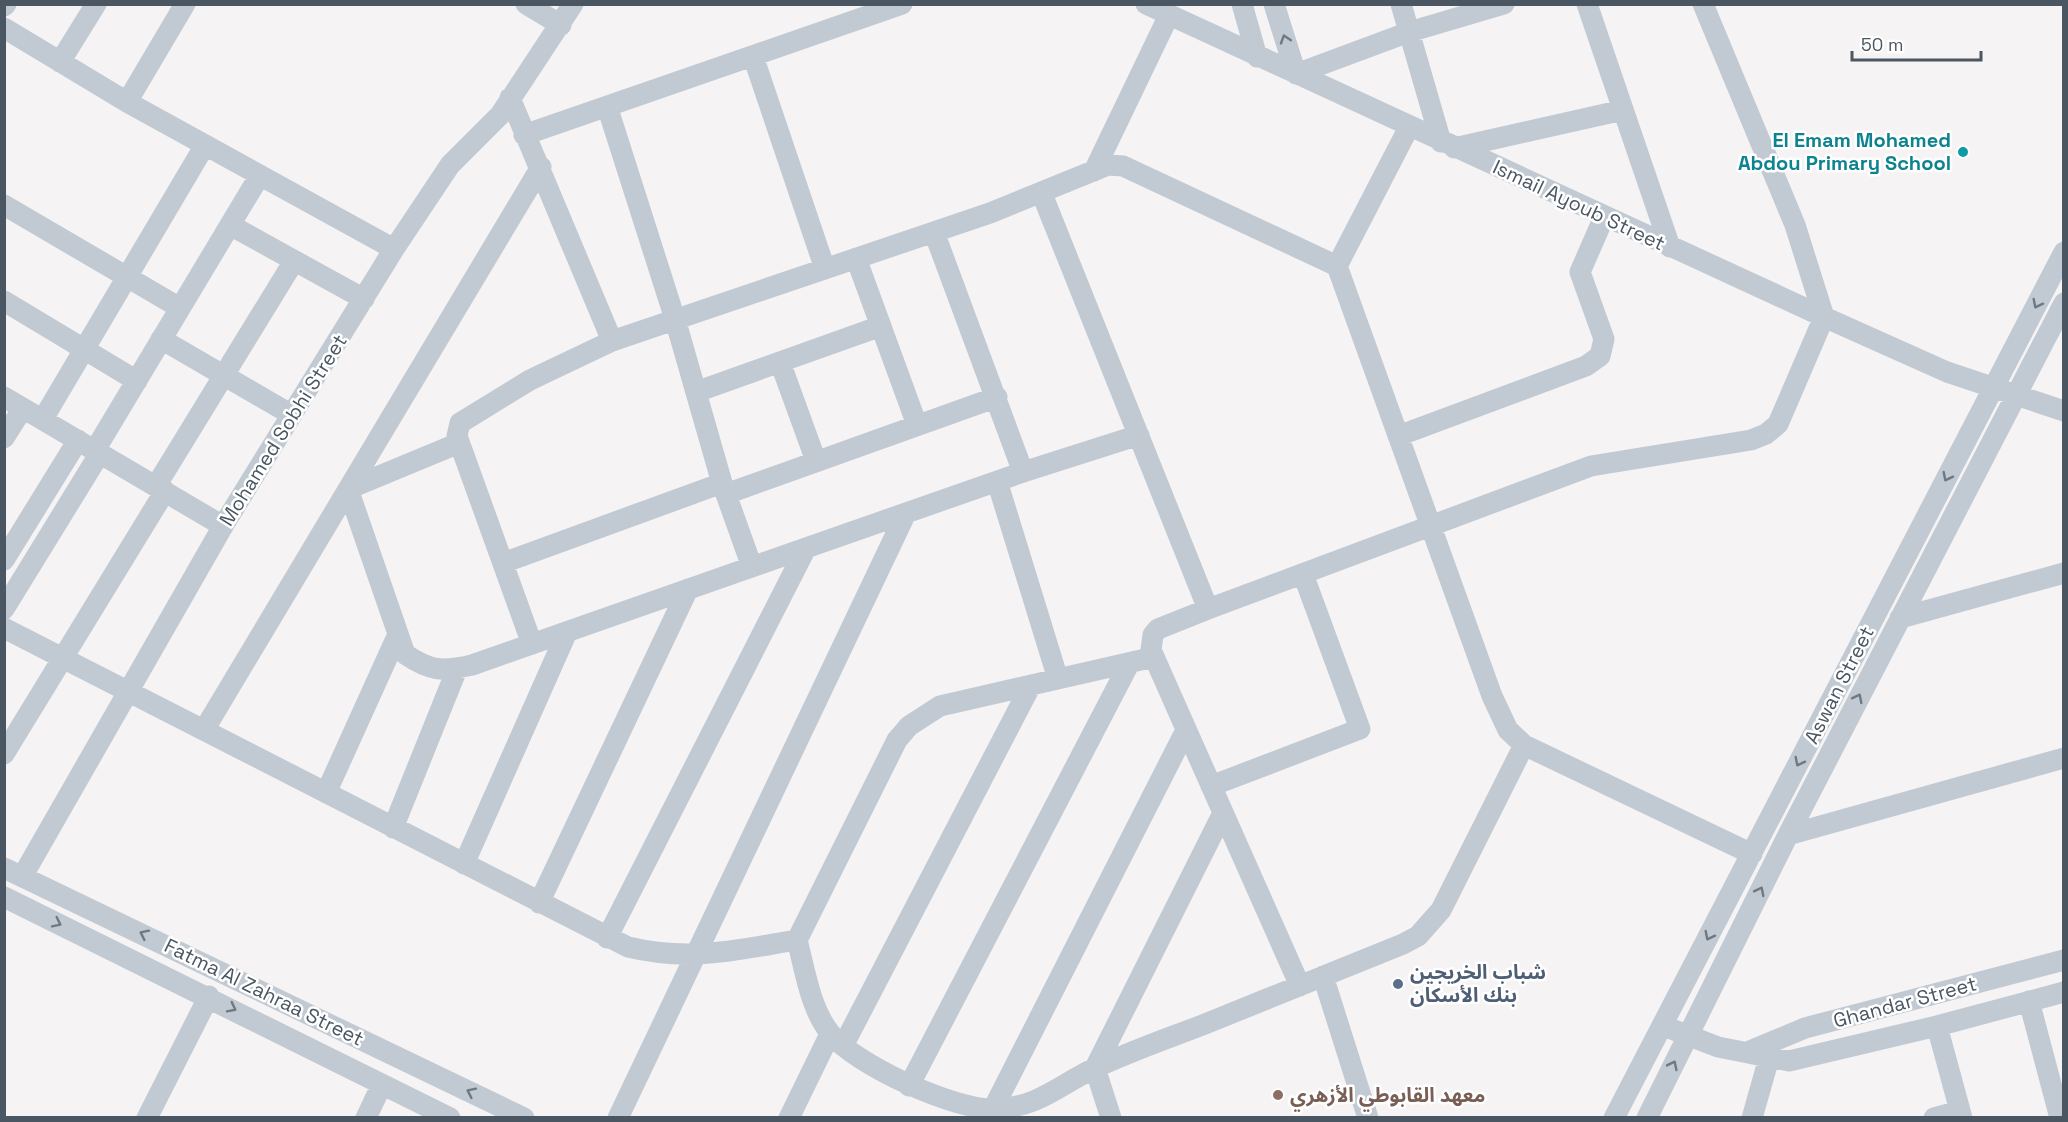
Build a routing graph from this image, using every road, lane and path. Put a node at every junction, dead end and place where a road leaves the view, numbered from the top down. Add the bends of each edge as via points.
1 (96, 4) edge
2 (185, 4) edge
3 (526, 4) edge
4 (573, 4) edge
5 (902, 4) edge
6 (1146, 4) edge
7 (1242, 4) edge
8 (1274, 4) edge
9 (1401, 4) edge
10 (1504, 4) edge
11 (1587, 4) edge
12 (1703, 4) edge
13 (1461, 10) edge
14 (1170, 15) junction
15 (561, 25) junction
16 (4, 28) edge
17 (1409, 32) junction
18 (753, 56) junction
19 (1257, 57) junction
20 (60, 62) junction
21 (1296, 74) junction
22 (510, 98) junction
23 (127, 102) junction
24 (607, 106) junction
25 (1623, 110) junction
26 (1409, 127) junction
27 (524, 135) junction
28 (205, 145) junction
29 (1447, 145) junction
30 (541, 167) junction
31 (1094, 171) junction
32 (260, 175) junction
33 (1042, 194) junction
34 (4, 205) edge
35 (1604, 217) junction
36 (230, 225) junction
37 (934, 232) junction
38 (1670, 247) junction
39 (394, 249) junction
40 (2064, 252) edge
41 (856, 258) junction
42 (294, 261) junction
43 (1337, 266) junction
44 (825, 269) junction
45 (127, 277) junction
46 (364, 299) junction
47 (4, 301) edge
48 (2064, 303) edge
49 (180, 308) junction
50 (1824, 318) junction
51 (675, 319) junction
52 (881, 326) junction
53 (161, 339) junction
54 (612, 341) junction
55 (84, 349) junction
56 (780, 362) junction
57 (224, 375) junction
58 (136, 381) junction
59 (1993, 388) junction
60 (696, 392) junction
61 (2016, 396) junction
62 (4, 397) edge
63 (997, 397) junction
64 (23, 408) junction
65 (2064, 411) edge
66 (292, 415) junction
67 (43, 419) junction
68 (917, 425) junction
69 (1139, 435) junction
70 (1398, 436) junction
71 (4, 438) edge
72 (459, 443) junction
73 (91, 448) junction
74 (816, 461) junction
75 (1023, 472) junction
76 (997, 481) junction
77 (724, 488) junction
78 (160, 489) junction
79 (348, 489) junction
80 (906, 513) junction
81 (223, 526) junction
82 (1430, 526) junction
83 (806, 548) junction
84 (4, 560) edge
85 (502, 563) junction
86 (752, 567) junction
87 (2064, 573) edge
88 (1303, 574) junction
89 (688, 590) junction
90 (4, 609) edge
91 (1208, 609) junction
92 (1900, 618) junction
93 (4, 628) edge
94 (567, 632) junction
95 (398, 634) junction
96 (532, 644) junction
97 (1154, 657) junction
98 (63, 658) junction
99 (1129, 664) junction
100 (456, 669) junction
101 (1058, 679) junction
102 (1031, 685) junction
103 (127, 691) junction
104 (204, 730) junction
105 (1185, 732) junction
106 (1524, 745) junction
107 (4, 754) edge
108 (2064, 758) edge
109 (1211, 786) junction
110 (326, 793) junction
111 (1223, 813) junction
112 (393, 828) junction
113 (1788, 835) junction
114 (1752, 854) junction
115 (464, 864) junction
116 (13, 872) edge
117 (4, 897) edge
118 (539, 903) junction
119 (606, 938) junction
120 (797, 940) junction
121 (695, 956) junction
122 (2064, 960) edge
123 (1323, 976) junction
124 (1300, 986) junction
125 (2064, 992) edge
126 (209, 996) junction
127 (2029, 1001) junction
128 (1663, 1025) junction
129 (1937, 1026) junction
130 (1687, 1037) junction
131 (837, 1040) junction
132 (1759, 1054) junction
133 (1095, 1068) junction
134 (382, 1084) junction
135 (909, 1086) junction
136 (993, 1109) junction
137 (1961, 1114) edge
138 (147, 1118) edge
139 (366, 1118) edge
140 (450, 1118) edge
141 (524, 1118) edge
142 (618, 1118) edge
143 (789, 1118) edge
144 (1111, 1118) edge
145 (1368, 1118) edge
146 (1614, 1118) edge
147 (1647, 1118) edge
148 (1752, 1118) edge
149 (1934, 1118) edge
150 (2060, 1118) edge

1 - 20 street
2 - 23 street
3 - 15 street
4 - 15 street, Mohamed Sobhi Street
5 - 18 street
6 - 14 street, Ismail Ayoub Street
7 - 19 street
21 -> 8 street
9 - 17 street
10 - 13 street
11 - 25 street
12 - 50 street via 1795,225
13 - 17 street
14 - 19 street, Ismail Ayoub Street
14 - 31 street
15 - 22 street, Mohamed Sobhi Street
16 - 20 street
17 - 21 street
17 - 29 street
18 - 24 street
18 - 44 street
19 - 21 street, Ismail Ayoub Street
20 - 23 street
21 - 26 street, Ismail Ayoub Street
22 - 27 street
22 - 39 street, Mohamed Sobhi Street via 500,115 450,165
23 - 28 street
24 - 27 street
24 - 51 street
25 - 29 street
25 - 38 street
26 - 29 street, Ismail Ayoub Street
26 - 43 street
27 - 30 street
28 - 32 street
28 - 45 street
29 - 35 street, Ismail Ayoub Street
30 - 54 street
30 - 79 street
31 - 33 street
31 - 43 street via 1108,165 1133,170
32 - 36 street
32 - 39 street
33 - 37 street
33 - 69 street
34 - 45 street
35 - 38 street, Ismail Ayoub Street
35 - 70 street via 1580,272 1604,339 1600,356 1586,366
36 - 42 street
36 - 49 street
37 - 41 street
37 - 63 street
38 - 50 street, Ismail Ayoub Street
39 - 46 street, Mohamed Sobhi Street
40 -> 59 street, Aswan Street
41 - 44 street
41 - 52 street
42 - 46 street
42 - 57 street
43 - 70 street
44 - 51 street
45 - 49 street
45 - 55 street
46 - 66 street, Mohamed Sobhi Street
47 - 55 street
48 - 61 street, Aswan Street
49 - 53 street
50 - 59 street, Ismail Ayoub Street
50 - 82 street via 1778,424 1766,434 1751,440 1592,466
51 - 54 street
51 - 60 street
52 - 56 street
52 - 68 street
53 - 57 street
53 - 58 street
54 - 72 street via 530,380 460,423
55 - 58 street
55 - 67 street
56 - 60 street
56 - 74 street
57 - 66 street
57 - 78 street
58 - 73 street
59 - 61 street, Ismail Ayoub Street
59 -> 114 street, Aswan Street
60 - 77 street
61 - 65 street, Ismail Ayoub Street
61 - 92 street, Aswan Street
62 - 64 street
63 - 68 street
63 - 75 street
64 - 67 street
64 - 71 street
66 - 81 street, Mohamed Sobhi Street
67 - 73 street
68 - 74 street
69 - 75 street
69 - 91 street
70 - 82 street
72 - 79 street
72 - 85 street
73 - 78 street
73 - 84 street
73 - 90 street
74 - 77 street
75 - 76 street
76 - 80 street
76 - 101 street
77 - 85 street
77 - 86 street
78 - 81 street
78 - 98 street
79 - 95 street
79 - 104 street
80 - 83 street
80 - 121 street
81 - 103 street, Mohamed Sobhi Street
82 - 88 street
82 - 106 street via 1502,721
83 - 86 street
83 - 119 street
85 - 96 street
86 - 89 street
87 - 92 street
88 - 91 street
88 - 109 street via 1360,729
89 - 94 street
89 - 118 street
91 - 97 street via 1158,629 1150,642
113 -> 92 street, Aswan Street
93 - 98 street
94 - 96 street
94 - 115 street
95 - 100 street via 405,654 423,667
95 - 110 street
96 - 100 street
97 - 99 street
97 - 105 street
98 - 103 street
98 - 107 street
99 - 101 street
99 - 135 street
100 - 112 street
101 - 102 street
102 - 120 street via 940,706 909,726 897,740
102 - 131 street
103 - 104 street
103 - 116 street, Mohamed Sobhi Street
104 - 110 street
105 - 109 street
105 - 136 street
106 - 114 street
106 - 123 street via 1431,924 1403,944
108 - 113 street
109 - 111 street
110 - 112 street
111 - 124 street
111 - 133 street
112 - 115 street
130 -> 113 street, Aswan Street
114 -> 128 street, Aswan Street
115 - 118 street
141 -> 116 street, Fatma Al Zahraa Street
117 -> 126 street, Fatma Al Zahraa Street
118 - 119 street
119 - 121 street via 650,952
120 - 121 street
120 - 131 street via 818,1013
121 - 142 street
122 - 132 street, Ghandar Street via 1805,1028
123 - 124 street
123 - 145 street
124 - 133 street
125 - 127 street, Ghandar Street
126 -> 134 street, Fatma Al Zahraa Street
126 - 138 street
127 - 129 street, Ghandar Street
127 - 150 street
128 - 130 street, Ghandar Street
128 - 146 street, Aswan Street
129 - 132 street, Ghandar Street via 1810,1058 1789,1061
129 - 137 street
130 - 132 street, Ghandar Street
147 -> 130 street, Aswan Street
131 - 135 street
131 - 143 street
132 - 148 street
133 - 136 street via 1042,1099 1019,1107
133 - 144 street
134 - 139 street
134 - 140 street, Fatma Al Zahraa Street
135 - 136 street via 963,1105
137 - 149 street

